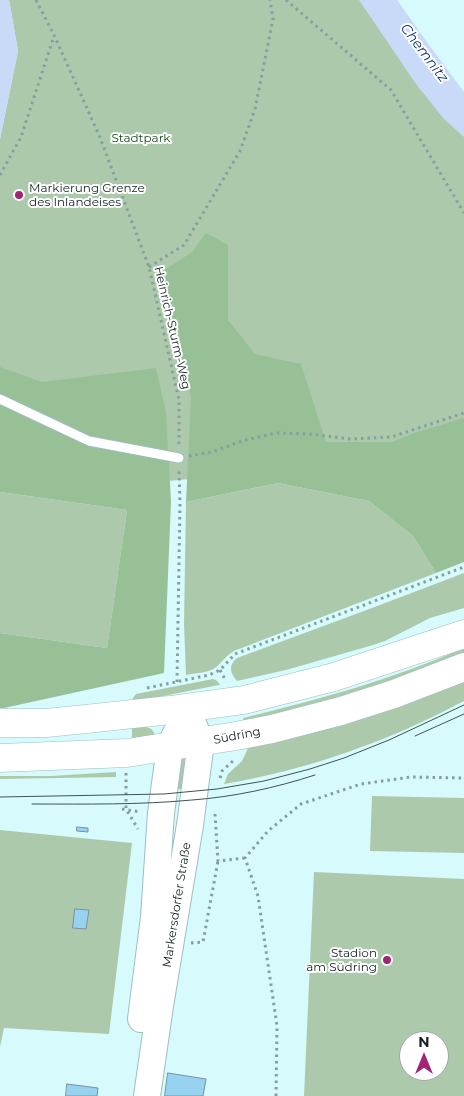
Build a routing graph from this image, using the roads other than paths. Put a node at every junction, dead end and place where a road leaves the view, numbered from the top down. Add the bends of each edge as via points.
1 (0, 399) edge
2 (179, 458) road end
3 (464, 634) edge
4 (464, 667) edge
5 (186, 711) junction
6 (0, 723) edge
7 (202, 742) junction
8 (170, 747) junction
9 (0, 758) edge
10 (130, 1096) edge
11 (148, 1096) edge

1 - 2 lane via 89,441
3 - 5 main road via 315,682
4 - 7 main road, Südring via 341,711 272,729
5 - 6 main road via 46,723
5 - 7 main road
5 - 8 main road, Markersdorfer Straße
7 - 8 main road, Südring
7 - 11 main road, Markersdorfer Straße
8 - 9 main road, Südring via 126,753
8 - 10 main road, Markersdorfer Straße via 161,813 154,916

